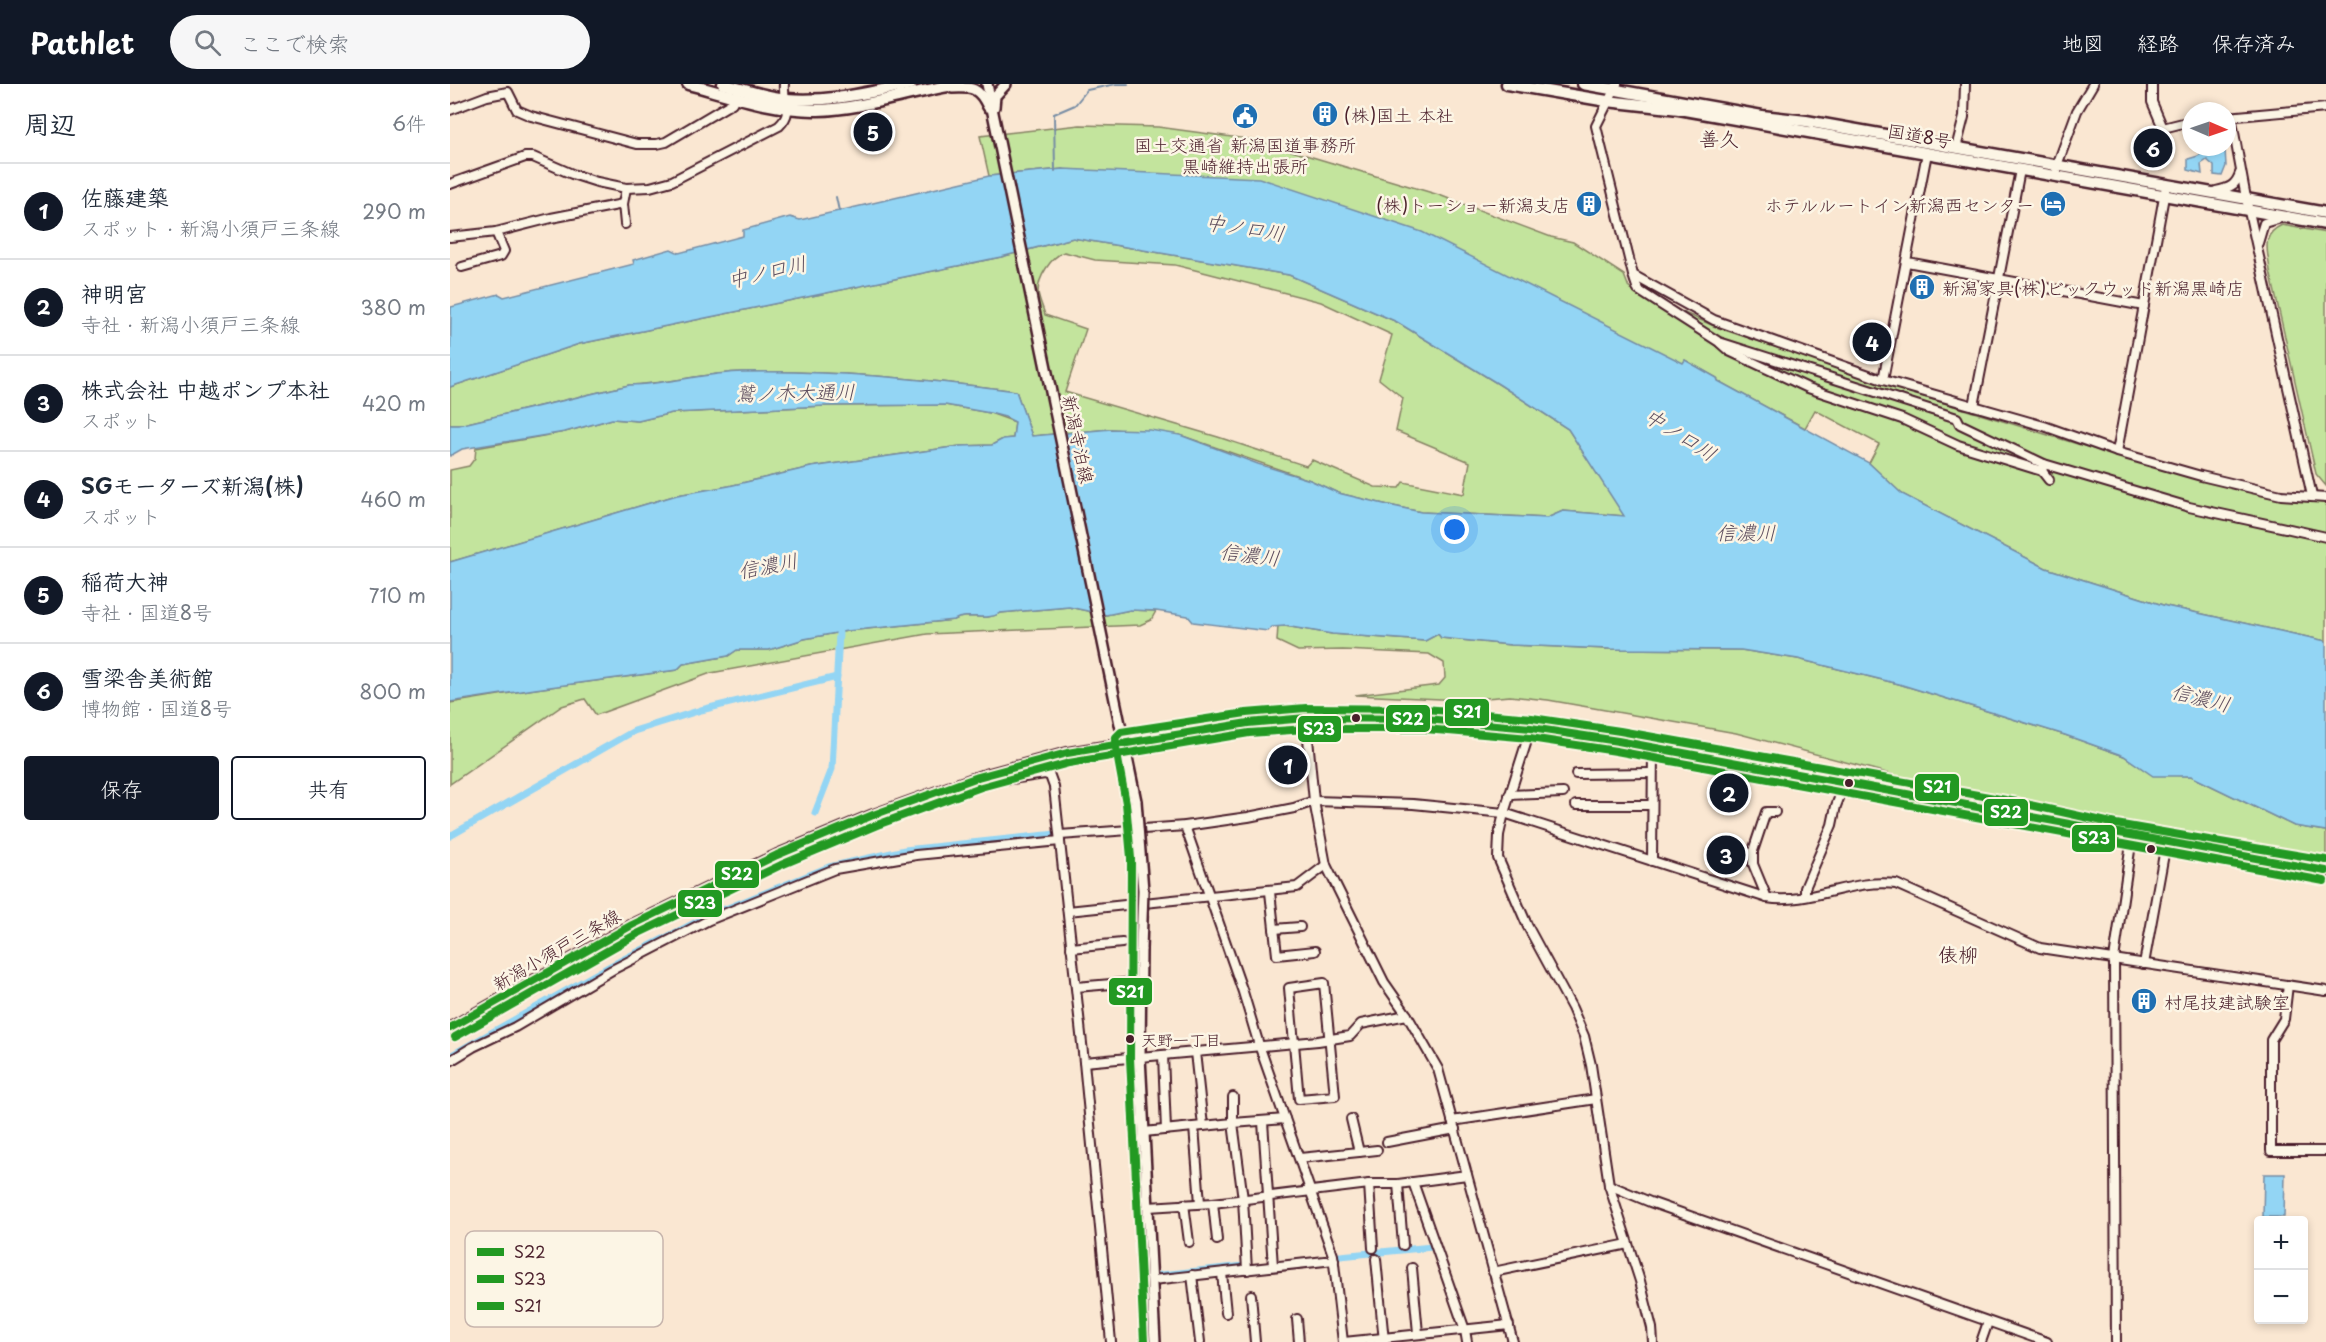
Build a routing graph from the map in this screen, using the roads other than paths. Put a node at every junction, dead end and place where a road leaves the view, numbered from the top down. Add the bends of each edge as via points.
1 (688, 84) edge
2 (725, 84) edge
3 (784, 84) edge
4 (912, 84) edge
5 (959, 84) edge
6 (987, 84) edge
7 (1006, 84) edge
8 (1507, 84) edge
9 (1583, 84) edge
10 (1965, 84) edge
11 (2093, 84) edge
12 (2152, 84) edge
13 (946, 86) junction
14 (1616, 87) edge
15 (736, 96) junction
16 (1607, 101) junction
17 (786, 104) junction
18 (2326, 108) edge
19 (450, 110) edge
20 (2236, 115) edge
21 (994, 117) junction
22 (2182, 124) edge
23 (1956, 148) junction
24 (2236, 150) edge
25 (1928, 153) junction
26 (2240, 169) junction
27 (2020, 170) junction
28 (2056, 170) junction
29 (2166, 183) junction
30 (450, 184) edge
31 (626, 188) junction
32 (2212, 192) junction
33 (2164, 196) junction
34 (2246, 198) junction
35 (623, 204) junction
36 (2249, 211) junction
37 (2326, 213) edge
38 (2285, 217) junction
39 (625, 224) dead end
40 (2326, 224) edge
41 (496, 232) junction
42 (450, 237) edge
43 (2258, 249) junction
44 (1906, 262) junction
45 (462, 267) dead end
46 (1632, 272) junction
47 (1998, 279) junction
48 (2144, 306) junction
49 (1719, 342) junction
50 (1883, 380) junction
51 (1974, 406) junction
52 (2117, 452) junction
53 (2043, 467) junction
54 (2049, 480) dead end
55 (2312, 496) junction
56 (2326, 498) edge
57 (2326, 537) edge
58 (1306, 718) junction
59 (1531, 728) junction
60 (1125, 740) junction
61 (1653, 748) junction
62 (1652, 773) junction
63 (1576, 774) dead end
64 (1845, 783) junction
65 (949, 788) junction
66 (1563, 793) dead end
67 (1509, 795) junction
68 (1314, 801) junction
69 (1576, 805) dead end
70 (1652, 805) junction
71 (1775, 812) dead end
72 (1504, 813) junction
73 (1185, 826) junction
74 (2132, 837) junction
75 (1060, 838) junction
76 (2166, 843) junction
77 (1652, 861) junction
78 (1326, 865) junction
79 (2326, 871) edge
80 (1270, 892) junction
81 (1805, 896) junction
82 (1210, 897) junction
83 (1767, 898) junction
84 (1068, 911) junction
85 (1300, 927) dead end
86 (1274, 929) junction
87 (1122, 943) dead end
88 (1071, 948) junction
89 (1316, 951) dead end
90 (2114, 959) junction
91 (2144, 964) junction
92 (1135, 982) dead end
93 (2288, 985) junction
94 (1076, 987) junction
95 (2326, 991) edge
96 (1407, 1015) junction
97 (450, 1028) edge
98 (1330, 1038) junction
99 (1293, 1043) junction
100 (1259, 1046) junction
101 (1195, 1052) junction
102 (1163, 1055) junction
103 (1140, 1057) junction
104 (450, 1061) edge
105 (1084, 1062) junction
106 (1346, 1095) dead end
107 (1335, 1096) junction
108 (1233, 1097) dead end
109 (1596, 1099) junction
110 (1285, 1119) junction
111 (1351, 1119) dead end
112 (1263, 1122) junction
113 (1233, 1124) junction
114 (1454, 1125) junction
115 (1198, 1126) junction
116 (1166, 1130) junction
117 (1144, 1132) junction
118 (1388, 1142) dead end
119 (1377, 1150) dead end
120 (2326, 1151) edge
121 (1359, 1152) junction
122 (1300, 1158) junction
123 (1467, 1175) junction
124 (1413, 1182) junction
125 (1369, 1184) junction
126 (1398, 1184) junction
127 (1609, 1185) junction
128 (1310, 1191) junction
129 (1268, 1197) junction
130 (1243, 1199) junction
131 (1200, 1203) junction
132 (1213, 1203) junction
133 (1184, 1204) junction
134 (1148, 1207) junction
135 (1217, 1240) dead end
136 (1189, 1242) dead end
137 (1628, 1244) junction
138 (1403, 1245) dead end
139 (1373, 1248) dead end
140 (1376, 1259) dead end
141 (1334, 1260) junction
142 (1274, 1266) junction
143 (1412, 1268) dead end
144 (1247, 1270) junction
145 (1493, 1272) junction
146 (1222, 1273) junction
147 (1192, 1275) junction
148 (1153, 1280) junction
149 (1251, 1295) dead end
150 (1226, 1313) dead end
151 (1298, 1319) dead end
152 (1988, 1322) junction
153 (1509, 1325) junction
154 (1465, 1330) junction
155 (1418, 1333) junction
156 (1384, 1340) edge
157 (1111, 1342) edge
158 (1155, 1342) edge
159 (1200, 1342) edge
160 (1255, 1342) edge
161 (1299, 1342) edge
162 (1346, 1342) edge
163 (1467, 1342) edge
164 (1513, 1342) edge
165 (1653, 1342) edge
166 (1981, 1342) edge
167 (2047, 1342) edge
168 (2116, 1342) edge

1 - 15 highway
2 - 17 highway
3 - 17 street
4 - 17 highway
5 - 13 highway
6 - 21 main road, 新潟寺泊線
7 - 21 main road via 995,96
8 - 16 highway, 国道8号
9 - 14 highway, 国道8号
10 - 23 street via 1964,117
11 - 28 street via 2077,111
12 - 22 street via 2152,102 2163,128
13 - 17 highway via 838,109
13 - 21 main road via 976,90
14 - 16 street
14 - 23 highway, 国道8号
15 - 17 highway
15 - 19 street via 732,103 657,144 637,144 531,116 517,110 508,92
16 - 25 highway, 国道8号
16 - 46 street via 1596,126
17 - 31 street via 787,116 779,126 672,181
18 - 20 street
21 - 60 main road, 新潟寺泊線
23 - 28 highway, 国道8号
24 - 26 street
25 - 27 highway, 国道8号
25 - 44 street
26 - 32 street via 2236,183
26 - 34 street
27 - 28 highway, 国道8号
27 - 47 street
28 - 29 highway, 国道8号
28 - 33 highway, 国道8号
29 - 32 highway, 国道8号
29 - 33 street
30 - 31 street via 533,157 572,174
31 - 35 street
32 - 34 highway, 国道8号
33 - 36 highway, 国道8号
33 - 48 street
34 - 36 street
34 - 37 highway, 国道8号
35 - 39 street
35 - 41 street
36 - 38 highway, 国道8号
36 - 43 street
38 - 40 highway, 国道8号
38 - 43 street via 2264,223
41 - 42 street
41 - 45 street via 504,251 501,256
43 - 55 street
44 - 47 street
44 - 50 street
46 - 49 street via 1638,290
46 - 50 street via 1714,320
47 - 48 street
47 - 51 street
48 - 52 street
49 - 53 street via 1729,351 1808,388 1902,419 1958,445
49 - 53 street via 1958,418 1960,424
50 - 51 street
51 - 52 street
52 - 55 street via 2281,495
53 - 54 street
53 - 57 street via 2189,507
55 - 56 street
58 - 59 main road, 新潟小須戸三条線 via 1425,719
58 - 60 main road, 新潟小須戸三条線
58 - 68 street
59 - 61 main road, 新潟小須戸三条線
59 - 67 street
60 - 65 main road, 新潟小須戸三条線 via 1005,768
60 - 103 main road, 新潟寺泊線, bridge via 1136,801 1143,890
61 - 62 street
61 - 64 main road, 新潟小須戸三条線
62 - 63 street
62 - 70 street
64 - 74 main road, 新潟小須戸三条線
64 - 81 street
65 - 75 street via 957,792 991,782 1050,776
65 - 97 main road, 新潟小須戸三条線 via 837,829 767,860 632,925
66 - 67 street
67 - 72 street
68 - 72 street via 1413,804
68 - 73 street via 1248,817
68 - 78 street
69 - 70 street
70 - 77 street
71 - 83 street via 1766,812 1753,851 1753,864
72 - 77 street
72 - 109 street via 1498,858 1528,927 1584,1036
73 - 75 street
73 - 82 street
74 - 76 main road, 新潟小須戸三条線
74 - 90 street
75 - 84 street
75 - 104 street via 835,869 709,920
76 - 79 main road, 新潟小須戸三条線
76 - 91 street
77 - 83 street
78 - 80 street via 1297,887
78 - 96 street via 1384,982
80 - 82 street
80 - 86 street
81 - 83 street
81 - 90 street via 1896,884 2030,945
82 - 84 street
82 - 100 street
84 - 88 street
85 - 86 street
86 - 89 street via 1277,955
87 - 88 street
88 - 94 street
90 - 91 street
90 - 168 street
91 - 93 street
92 - 94 street
93 - 95 street
93 - 120 street via 2284,1019 2271,1040 2271,1151
94 - 105 street
96 - 98 street via 1361,1024 1350,1036
96 - 114 street via 1438,1069
98 - 99 street
98 - 99 street via 1324,983 1300,986 1288,988
98 - 107 street
99 - 100 street
99 - 107 street via 1299,1099
100 - 101 street
100 - 110 street
101 - 102 street
101 - 115 street
102 - 103 street
102 - 116 street
103 - 105 street
103 - 117 main road
105 - 157 street
106 - 107 street
108 - 113 street
109 - 114 street
109 - 127 street
110 - 112 street
110 - 122 street
111 - 121 street
112 - 113 street
112 - 129 street
113 - 115 street
113 - 130 street
114 - 118 street
114 - 123 street
115 - 116 street
115 - 131 street
116 - 117 street
117 - 134 main road
119 - 121 street
121 - 122 street
122 - 128 street
123 - 124 street
123 - 145 street
124 - 126 street
124 - 154 street
125 - 126 street
125 - 128 street
125 - 139 street
126 - 138 street
127 - 137 street
127 - 152 street
128 - 129 street
128 - 141 street
129 - 130 street
129 - 142 street
130 - 132 street
130 - 144 street
131 - 132 street
131 - 133 street
132 - 135 street
133 - 134 street
133 - 136 street
134 - 148 main road
137 - 145 street
137 - 165 street via 1643,1290
140 - 156 street
141 - 142 street
141 - 162 street
142 - 144 street
143 - 155 street
144 - 146 street
145 - 153 street
146 - 147 street
146 - 150 street
147 - 148 street
147 - 159 street
148 - 158 main road
149 - 160 street
151 - 161 street
152 - 166 street
152 - 167 street
153 - 154 street
153 - 164 street
154 - 155 street
154 - 163 street
155 - 156 street
156 - 162 street

